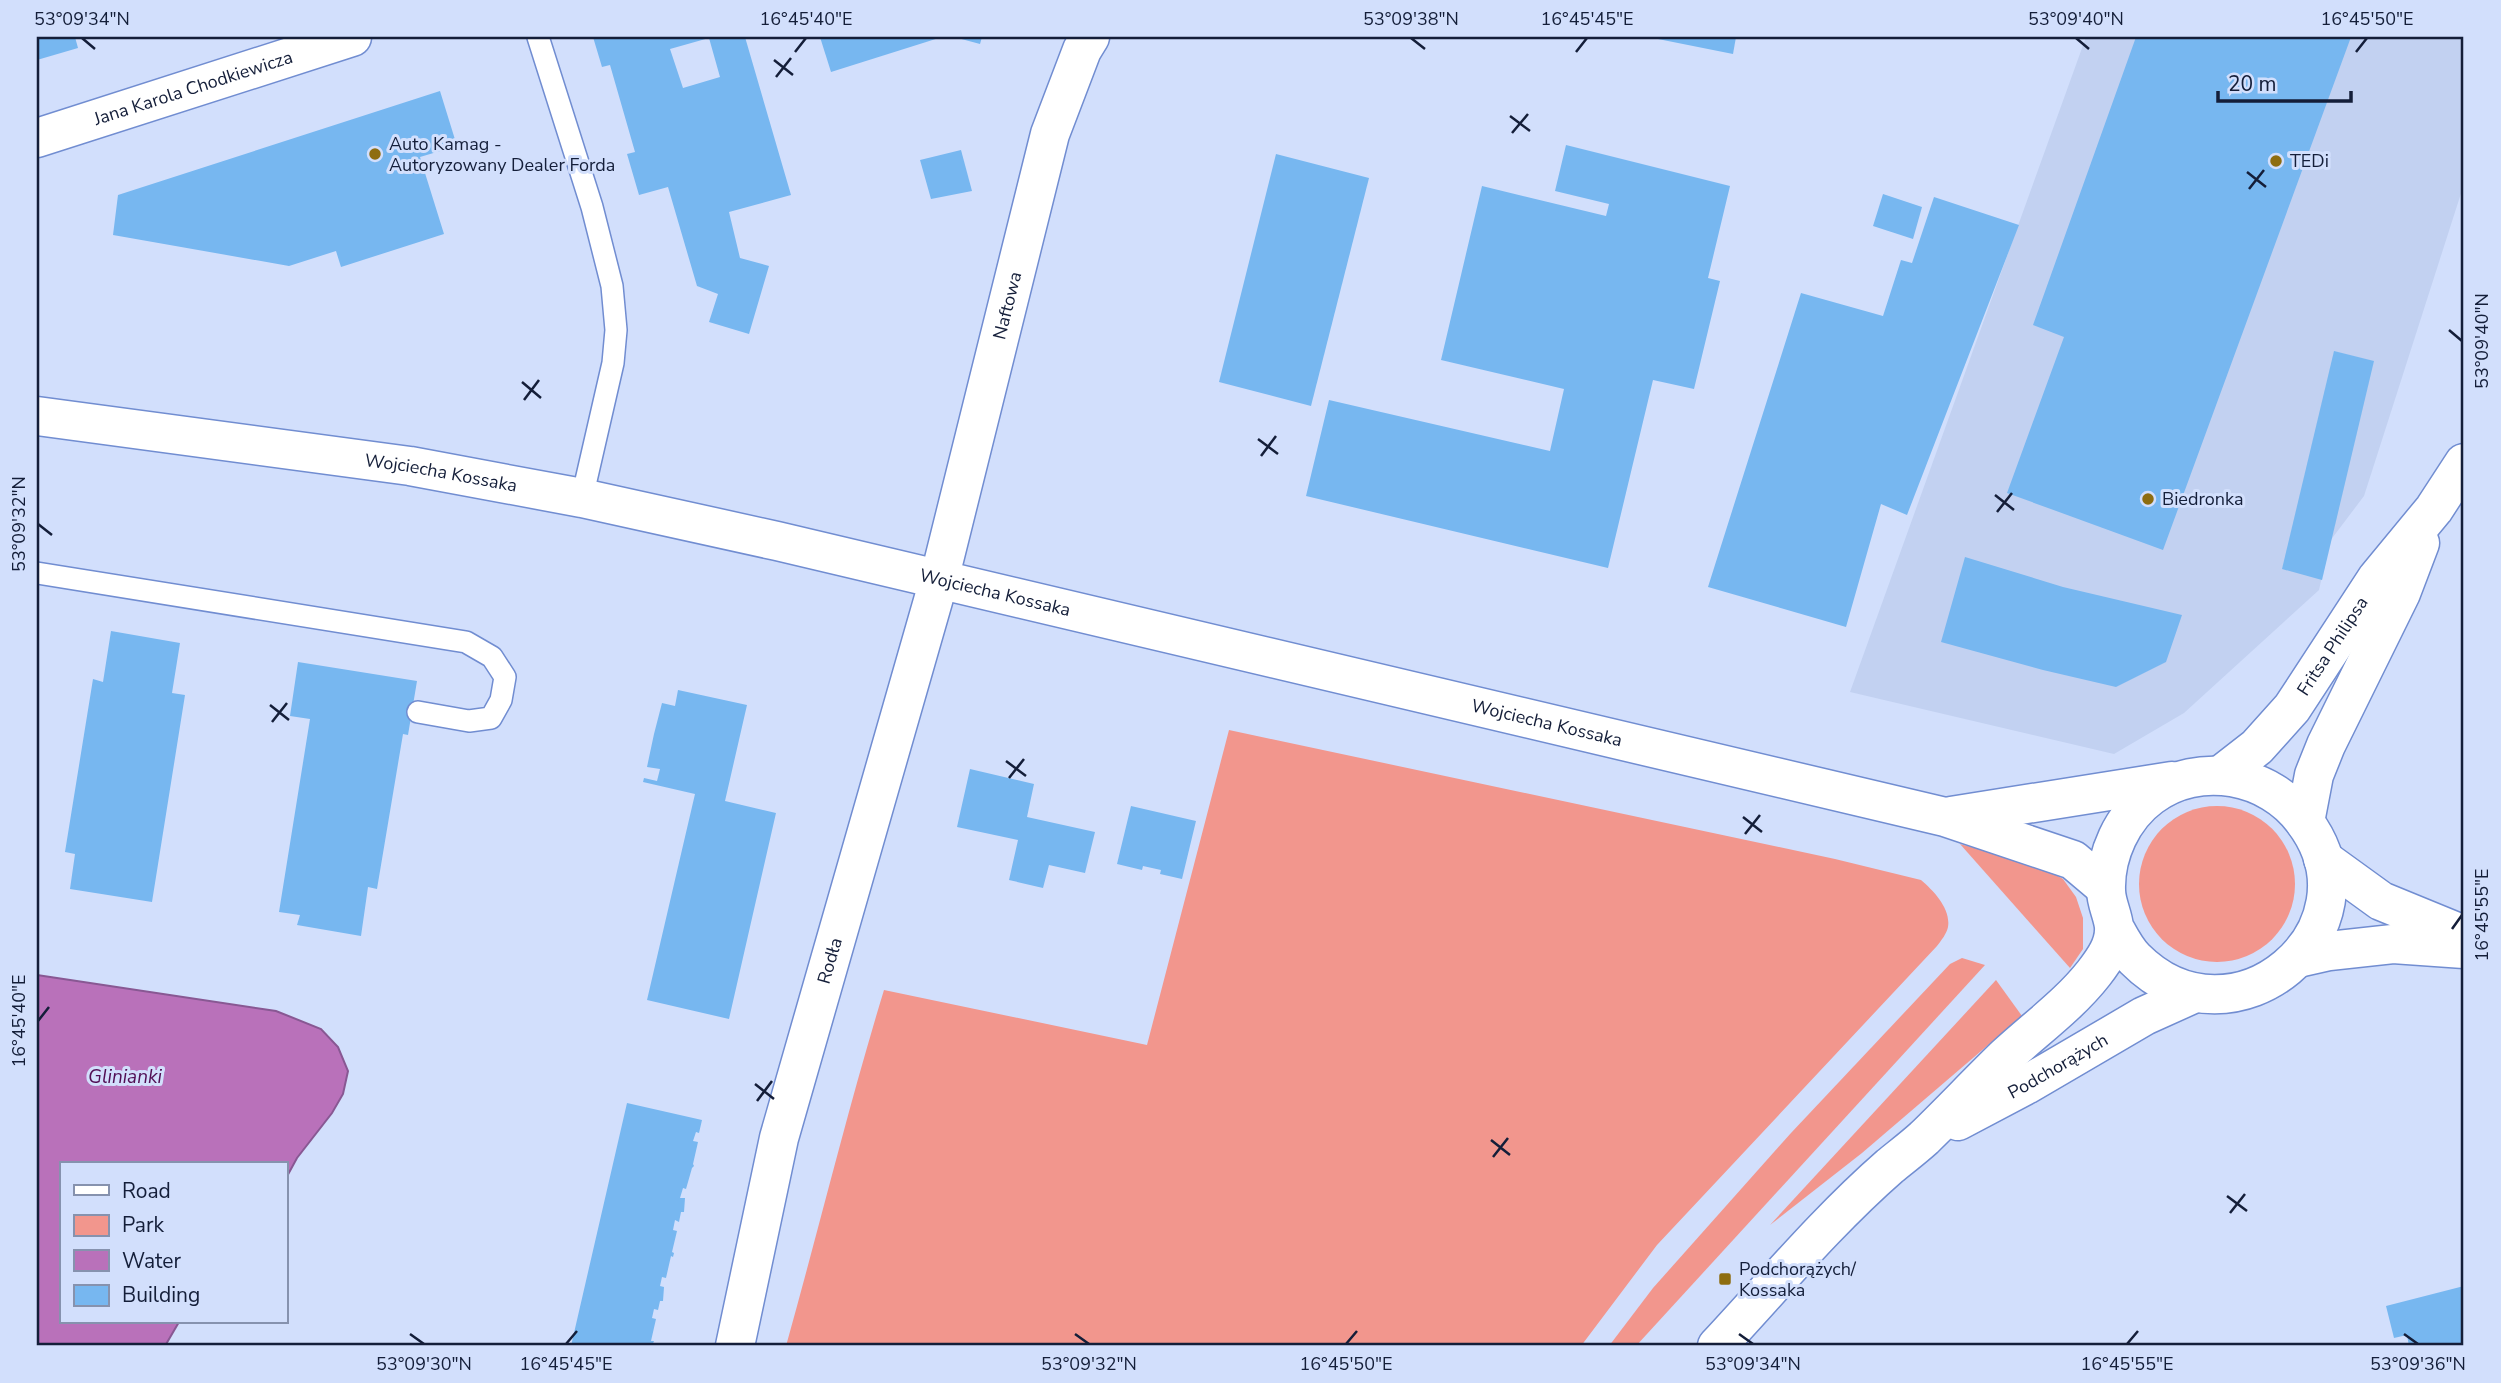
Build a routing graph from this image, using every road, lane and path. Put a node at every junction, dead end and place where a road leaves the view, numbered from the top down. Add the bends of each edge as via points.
1 (352, 37) edge
2 (538, 37) edge
3 (1090, 37) edge
4 (37, 138) edge
5 (37, 416) edge
6 (2464, 463) edge
7 (582, 498) junction
8 (2434, 509) junction
9 (37, 573) edge
10 (939, 580) junction
11 (418, 712) dead end
12 (2202, 777) junction
13 (1945, 817) junction
14 (2305, 822) junction
15 (2323, 859) junction
16 (2105, 887) junction
17 (2114, 927) junction
18 (2464, 935) edge
19 (2464, 949) edge
20 (2298, 958) junction
21 (2195, 993) junction
22 (1922, 1140) junction
23 (735, 1346) edge
24 (1717, 1346) edge

1 - 4 street, Jana Karola Chodkiewicza
2 - 7 lane via 612,286 613,363
3 - 10 street, Naftowa via 1050,134
5 - 7 street, Wojciecha Kossaka via 334,455
6 - 8 street, Fritsa Philipsa
7 - 10 street, Wojciecha Kossaka
8 - 12 street, Fritsa Philipsa via 2377,578 2292,708 2257,747
8 - 14 street, Fritsa Philipsa via 2401,593 2326,745 2314,775
9 - 11 lane via 466,642 492,657 505,677 501,700 491,718 469,721
10 - 13 street, Wojciecha Kossaka
10 - 23 street, Rodła via 779,1138
12 - 13 street, Wojciecha Kossaka
12 - 14 street via 2245,779 2269,789
12 - 16 street via 2152,795 2126,820 2110,852
13 - 16 street, Wojciecha Kossaka via 2073,860
14 - 15 street
15 - 18 street via 2381,901
15 - 20 street via 2325,901 2320,922
16 - 17 street
17 - 21 street via 2133,958 2161,981
17 - 22 street, Podchorążych via 2111,947 2092,976
19 - 20 street via 2393,944
20 - 21 street via 2269,982 2233,994
21 - 22 street, Podchorążych via 2144,1016
22 - 24 street, Podchorążych via 1852,1202

